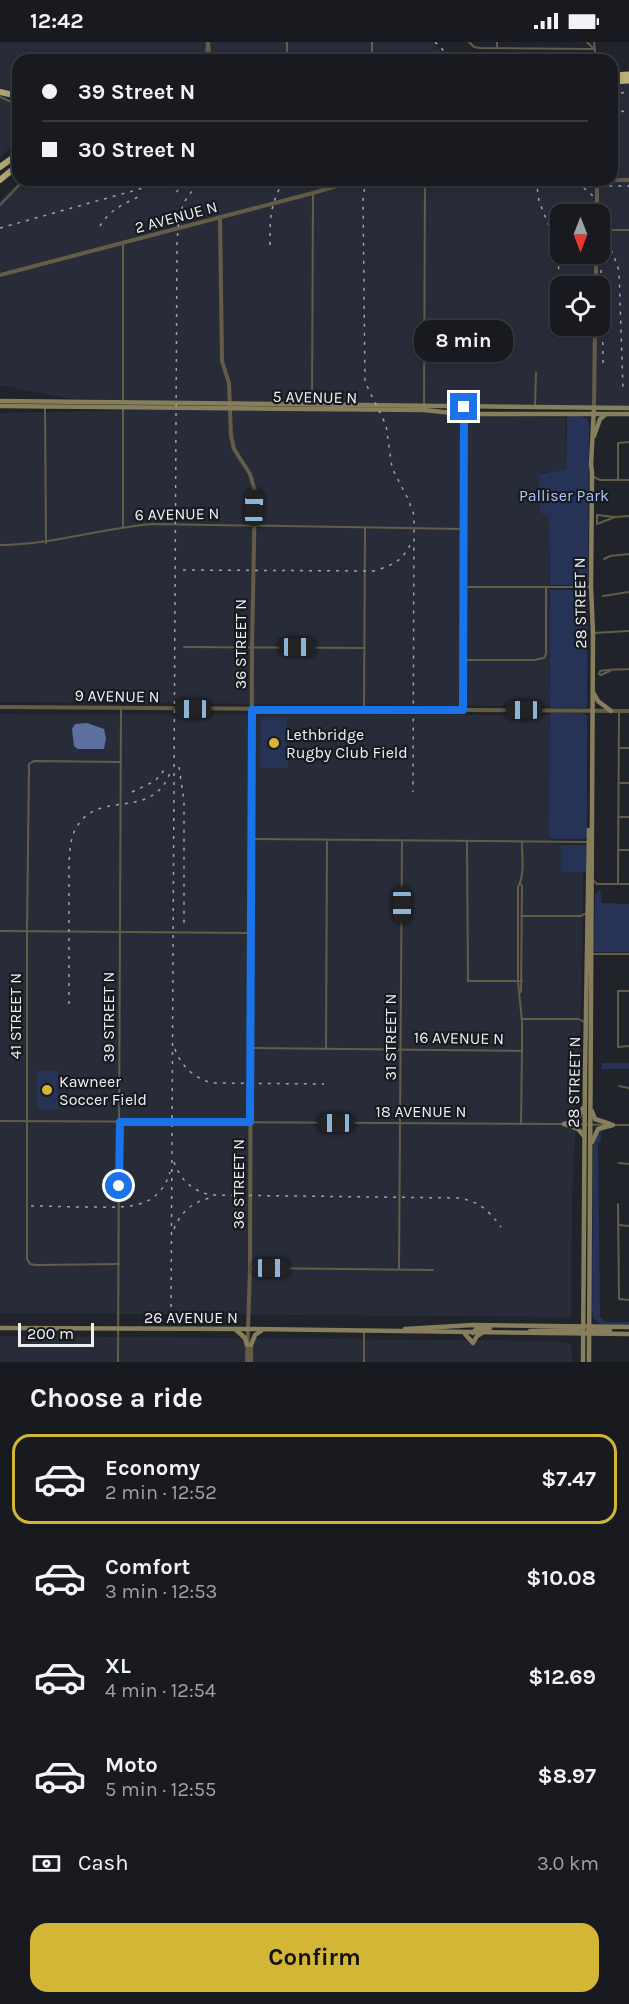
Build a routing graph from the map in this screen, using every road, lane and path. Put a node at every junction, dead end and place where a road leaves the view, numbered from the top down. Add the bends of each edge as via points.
1 (470, 42) edge
2 (497, 42) edge
3 (587, 42) edge
4 (594, 42) edge
5 (497, 48) junction
6 (594, 49) junction
7 (595, 54) edge
8 (0, 94) edge
9 (9, 94) joint
10 (12, 94) edge
11 (12, 158) edge
12 (0, 168) edge
13 (18, 186) edge
14 (337, 186) edge
15 (425, 186) edge
16 (597, 186) edge
17 (314, 193) junction
18 (597, 204) edge
19 (0, 205) edge
20 (220, 218) junction
21 (610, 230) edge
22 (629, 230) edge
23 (123, 244) junction
24 (0, 276) edge
25 (595, 336) edge
26 (536, 373) dead end
27 (0, 401) edge
28 (45, 404) junction
29 (123, 405) junction
30 (0, 406) edge
31 (230, 406) junction
32 (313, 406) junction
33 (424, 407) junction
34 (594, 408) junction
35 (629, 408) edge
36 (464, 410) junction
37 (535, 411) junction
38 (609, 414) junction
39 (629, 414) edge
40 (593, 415) junction
41 (629, 442) edge
42 (591, 447) junction
43 (591, 465) junction
44 (592, 475) junction
45 (600, 480) junction
46 (618, 480) junction
47 (629, 480) edge
48 (592, 485) junction
49 (591, 510) junction
50 (629, 516) edge
51 (615, 517) junction
52 (254, 525) junction
53 (123, 526) junction
54 (365, 527) junction
55 (464, 529) junction
56 (46, 543) junction
57 (0, 545) edge
58 (629, 554) edge
59 (604, 559) dead end
60 (462, 587) junction
61 (546, 587) junction
62 (591, 587) junction
63 (629, 592) edge
64 (603, 596) dead end
65 (629, 631) edge
66 (593, 633) junction
67 (184, 647) dead end
68 (252, 647) junction
69 (364, 648) junction
70 (463, 660) junction
71 (629, 669) edge
72 (610, 671) dead end
73 (592, 689) junction
74 (0, 707) edge
75 (121, 709) junction
76 (252, 710) junction
77 (364, 710) junction
78 (463, 710) junction
79 (592, 710) junction
80 (611, 711) junction
81 (620, 711) junction
82 (629, 711) edge
83 (619, 748) junction
84 (629, 748) edge
85 (121, 762) junction
86 (619, 783) junction
87 (629, 783) edge
88 (619, 817) junction
89 (629, 817) edge
90 (251, 839) junction
91 (327, 841) junction
92 (402, 842) junction
93 (467, 842) junction
94 (522, 842) junction
95 (590, 842) junction
96 (618, 850) junction
97 (629, 850) edge
98 (592, 875) junction
99 (598, 884) junction
100 (618, 884) junction
101 (629, 884) edge
102 (592, 896) junction
103 (588, 911) junction
104 (520, 916) junction
105 (581, 916) junction
106 (588, 922) junction
107 (0, 931) edge
108 (27, 931) junction
109 (121, 933) junction
110 (251, 933) junction
111 (589, 954) junction
112 (629, 954) edge
113 (520, 981) junction
114 (629, 991) edge
115 (587, 1014) junction
116 (522, 1019) junction
117 (579, 1019) junction
118 (587, 1024) junction
119 (629, 1046) edge
120 (250, 1048) junction
121 (402, 1048) junction
122 (326, 1049) junction
123 (522, 1051) junction
124 (585, 1074) junction
125 (619, 1086) dead end
126 (629, 1088) edge
127 (585, 1098) junction
128 (591, 1103) junction
129 (0, 1121) edge
130 (27, 1121) junction
131 (120, 1122) junction
132 (250, 1122) junction
133 (401, 1123) junction
134 (521, 1124) junction
135 (564, 1124) junction
136 (588, 1125) junction
137 (613, 1125) junction
138 (629, 1125) edge
139 (585, 1138) junction
140 (591, 1147) junction
141 (619, 1163) dead end
142 (629, 1164) edge
143 (591, 1170) junction
144 (618, 1204) dead end
145 (619, 1225) junction
146 (629, 1226) edge
147 (119, 1264) junction
148 (250, 1268) junction
149 (399, 1269) junction
150 (433, 1270) dead end
151 (584, 1287) junction
152 (629, 1300) edge
153 (590, 1308) junction
154 (584, 1316) junction
155 (519, 1326) junction
156 (567, 1327) junction
157 (613, 1327) junction
158 (0, 1328) edge
159 (629, 1328) edge
160 (118, 1329) junction
161 (235, 1329) junction
162 (249, 1329) junction
163 (263, 1330) junction
164 (586, 1330) junction
165 (364, 1331) junction
166 (381, 1331) junction
167 (462, 1332) junction
168 (473, 1332) junction
169 (484, 1333) junction
170 (510, 1333) junction
171 (573, 1334) junction
172 (604, 1334) junction
173 (629, 1334) edge
174 (249, 1345) junction
175 (586, 1349) junction
176 (118, 1362) edge
177 (249, 1362) edge
178 (364, 1362) edge
179 (583, 1362) edge
180 (589, 1362) edge

1 - 5 street via 477,48
2 - 5 street
3 - 6 street
4 - 6 street
5 - 6 street
6 - 7 street
8 - 9 highway
9 - 10 main road
11 - 12 highway
13 - 19 street
14 - 17 street, 2 AVENUE N
15 - 33 street
16 - 18 street
17 - 20 street, 2 AVENUE N
17 - 32 street
20 - 23 street, 2 AVENUE N
20 - 31 street, 36 STREET N via 222,361 229,383
21 - 22 street
23 - 24 street, 2 AVENUE N
23 - 29 street
25 - 34 street, 28 STREET N
26 - 37 street
27 - 28 main road, 5 AVENUE N
28 - 29 main road, 5 AVENUE N
28 - 30 main road, 5 AVENUE N
28 - 56 street
29 - 31 main road, 5 AVENUE N
29 - 53 street
31 - 32 main road, 5 AVENUE N
31 - 52 street, 36 STREET N via 234,449 250,474 255,491
32 - 33 main road, 5 AVENUE N
33 - 36 main road, 5 AVENUE N
34 - 35 main road, 5 AVENUE N
34 - 37 main road, 5 AVENUE N
34 - 40 main road, 28 STREET N
36 - 37 main road, 5 AVENUE N
36 - 55 street
37 - 40 main road, 5 AVENUE N
38 - 39 main road, 5 AVENUE N
38 - 40 main road, 5 AVENUE N
38 - 42 main road via 600,418
40 - 42 main road, 28 STREET N
41 - 46 street via 618,442
42 - 43 main road, 28 STREET N
43 - 44 main road, 28 STREET N
43 - 49 main road, 28 STREET N
44 - 45 street
44 - 48 main road, 28 STREET N
45 - 46 street
45 - 48 street
46 - 47 street
48 - 49 main road, 28 STREET N
49 - 62 main road, 28 STREET N
50 - 51 street
51 - 51 street via 597,515 597,524 606,521
52 - 53 street, 6 AVENUE N
52 - 54 street, 6 AVENUE N
52 - 68 street, 36 STREET N
53 - 56 street, 6 AVENUE N
54 - 55 street, 6 AVENUE N
54 - 69 street
55 - 60 street
56 - 57 street, 6 AVENUE N
58 - 59 street
60 - 61 street
60 - 70 street
61 - 62 street
61 - 70 street via 544,658
62 - 66 main road, 28 STREET N
63 - 64 street
65 - 66 street
66 - 73 main road, 28 STREET N
67 - 68 street
68 - 69 street
68 - 76 street, 36 STREET N
69 - 77 street
70 - 78 street
71 - 72 street
73 - 79 main road, 28 STREET N
73 - 80 main road via 598,701
74 - 75 street, 9 AVENUE N
75 - 76 street, 9 AVENUE N
75 - 85 street, 39 STREET N
76 - 77 street, 9 AVENUE N
76 - 90 street, 36 STREET N
77 - 78 street, 9 AVENUE N
78 - 79 street, 9 AVENUE N
79 - 80 street, 9 AVENUE N
79 - 95 main road, 28 STREET N
80 - 81 street, 9 AVENUE N
81 - 82 street, 9 AVENUE N
81 - 83 street
83 - 84 street
83 - 86 street
85 - 108 street, 41 STREET N via 29,764
85 - 109 street, 39 STREET N
86 - 87 street
86 - 88 street
88 - 89 street
88 - 96 street
90 - 91 street
90 - 110 street, 36 STREET N
91 - 92 street
91 - 122 street
92 - 93 street
92 - 121 street, 31 STREET N
93 - 94 street
93 - 113 street via 468,981
94 - 95 street
94 - 104 street
95 - 98 main road, 28 STREET N
95 - 103 main road, 28 STREET N
96 - 97 street
96 - 100 street
98 - 99 street
98 - 102 main road, 28 STREET N
99 - 100 street
99 - 102 street
100 - 101 street
102 - 111 main road, 28 STREET N
103 - 105 street
103 - 106 main road, 28 STREET N
104 - 105 street
104 - 113 street
105 - 106 street
106 - 111 main road, 28 STREET N
107 - 108 street
108 - 109 street
108 - 130 street, 41 STREET N
109 - 110 street
109 - 131 street, 39 STREET N
110 - 120 street, 36 STREET N
111 - 112 street
111 - 115 main road, 28 STREET N
111 - 128 main road, 28 STREET N
113 - 116 street
114 - 119 street via 618,991 618,1047
115 - 117 street
115 - 118 main road, 28 STREET N
116 - 117 street
116 - 123 street
117 - 118 street
118 - 124 main road, 28 STREET N
120 - 122 street, 16 AVENUE N
120 - 132 street, 36 STREET N
121 - 122 street, 16 AVENUE N
121 - 123 street, 16 AVENUE N
121 - 133 street, 31 STREET N
123 - 134 street, 16 AVENUE N
124 - 127 main road, 28 STREET N
124 - 136 main road
125 - 126 street
127 - 135 main road via 579,1118
127 - 136 main road, 28 STREET N
128 - 136 main road, 28 STREET N
128 - 137 main road via 595,1119
129 - 130 street, 18 AVENUE N
130 - 131 street, 18 AVENUE N
130 - 147 street, 41 STREET N via 30,1264
131 - 132 street, 18 AVENUE N
131 - 147 street, 39 STREET N
132 - 133 street, 18 AVENUE N
132 - 148 street, 36 STREET N
133 - 134 street, 18 AVENUE N
133 - 149 street, 31 STREET N
134 - 135 street, 18 AVENUE N
135 - 136 street, 18 AVENUE N
135 - 139 main road via 578,1129
136 - 137 street, 18 AVENUE N
136 - 139 main road, 28 STREET N
136 - 140 main road, 28 STREET N
136 - 143 main road
137 - 138 street, 18 AVENUE N
137 - 140 main road via 596,1131
139 - 151 main road, 28 STREET N
140 - 143 main road, 28 STREET N
141 - 142 street
143 - 153 main road, 28 STREET N
144 - 145 street
145 - 146 street
145 - 152 street via 619,1299
147 - 160 street, 39 STREET N
148 - 149 street
148 - 162 street, 36 STREET N
149 - 150 street
151 - 154 main road, 28 STREET N
151 - 164 main road
153 - 157 main road via 595,1322
153 - 164 main road, 28 STREET N
154 - 156 main road
154 - 164 main road, 28 STREET N
155 - 156 main road, 26 AVENUE N
155 - 166 main road, 26 AVENUE N
155 - 168 main road
156 - 164 main road, 26 AVENUE N
157 - 159 main road, 26 AVENUE N
157 - 164 main road, 26 AVENUE N
158 - 160 main road, 26 AVENUE N
159 - 164 main road
160 - 161 main road, 26 AVENUE N
160 - 176 street, 39 STREET N
161 - 162 main road, 26 AVENUE N
161 - 174 main road
162 - 163 main road, 26 AVENUE N
162 - 174 street, 36 STREET N
163 - 165 main road, 26 AVENUE N
163 - 174 main road
164 - 170 main road
164 - 171 main road, 26 AVENUE N
164 - 172 main road, 26 AVENUE N
164 - 175 main road, 28 STREET N
164 - 180 main road
165 - 166 main road, 26 AVENUE N
165 - 178 street
166 - 167 main road, 26 AVENUE N
167 - 168 main road, 26 AVENUE N
167 - 169 main road via 473,1343
168 - 169 main road, 26 AVENUE N
169 - 170 main road, 26 AVENUE N
170 - 171 main road, 26 AVENUE N
171 - 175 main road
172 - 173 main road, 26 AVENUE N
172 - 175 main road via 595,1337
174 - 177 street, 36 STREET N
175 - 179 main road, 28 STREET N
175 - 180 main road, 28 STREET N

